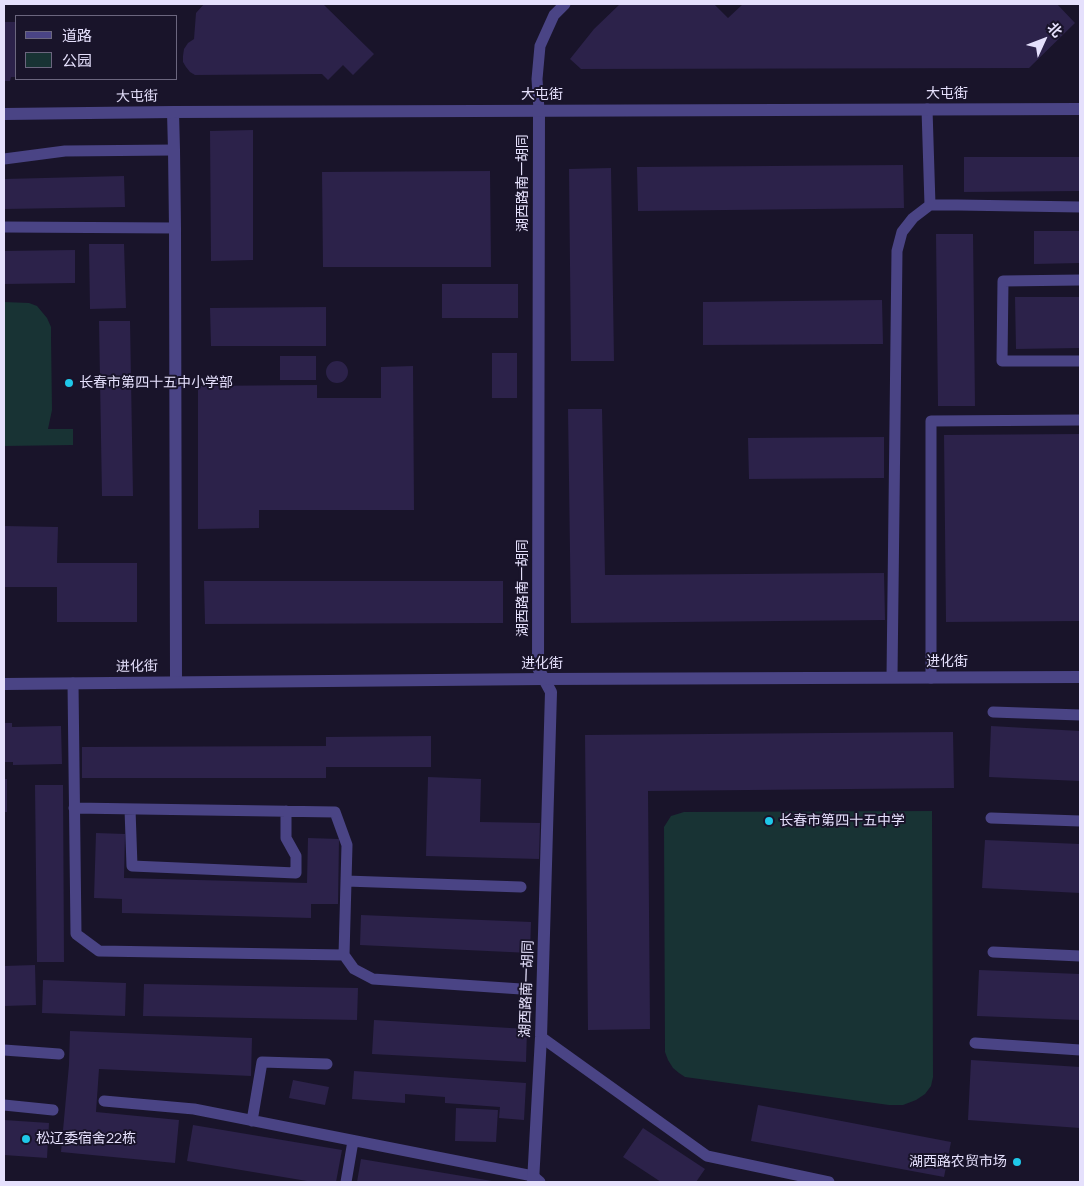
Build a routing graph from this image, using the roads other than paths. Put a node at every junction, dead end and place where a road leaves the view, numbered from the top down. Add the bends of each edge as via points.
1 (565, 4) edge
2 (927, 109) junction
3 (1080, 109) edge
4 (539, 110) junction
5 (173, 112) junction
6 (4, 114) edge
7 (174, 150) junction
8 (4, 159) edge
9 (930, 205) junction
10 (1080, 207) edge
11 (4, 227) edge
12 (175, 228) junction
13 (1080, 280) edge
14 (1080, 361) edge
15 (1080, 420) edge
16 (892, 677) junction
17 (1080, 677) edge
18 (931, 678) junction
19 (544, 679) junction
20 (176, 682) junction
21 (73, 683) junction
22 (4, 684) edge
23 (992, 712) dead end
24 (1080, 715) edge
25 (74, 808) junction
26 (130, 809) junction
27 (286, 811) junction
28 (991, 818) dead end
29 (1080, 821) edge
30 (346, 881) junction
31 (521, 887) dead end
32 (993, 952) dead end
33 (344, 955) junction
34 (1080, 956) edge
35 (521, 989) dead end
36 (541, 1037) junction
37 (975, 1043) dead end
38 (4, 1050) edge
39 (1080, 1050) edge
40 (59, 1054) dead end
41 (327, 1064) dead end
42 (104, 1101) dead end
43 (4, 1106) edge
44 (53, 1110) dead end
45 (252, 1121) junction
46 (353, 1141) junction
47 (535, 1180) edge
48 (346, 1182) edge
49 (829, 1182) edge

1 - 4 lane via 554,15 540,46
2 - 3 street, 大屯街
2 - 4 street, 大屯街
2 - 9 lane
4 - 5 street, 大屯街
4 - 19 street, 湖西路南一胡同 via 538,668
5 - 6 street, 大屯街
5 - 7 street
7 - 8 lane via 65,151
7 - 12 street
9 - 10 lane
9 - 16 lane via 902,232 897,251
11 - 12 lane
12 - 20 street
13 - 14 lane via 1003,281 1002,361
15 - 18 lane via 931,421
16 - 18 street, 进化街
16 - 19 street, 进化街
17 - 18 street, 进化街
19 - 20 street, 进化街
19 - 36 street, 湖西路南一胡同 via 551,692
20 - 21 street, 进化街
21 - 22 street, 进化街
21 - 25 lane
23 - 24 lane
25 - 26 lane
25 - 33 lane via 76,934 99,951
26 - 27 lane
26 - 27 lane via 132,866 296,873 296,856 286,838
27 - 30 lane via 335,812 347,844
28 - 29 lane
30 - 31 lane
30 - 33 lane
32 - 34 lane
33 - 35 lane via 354,969 373,979
36 - 47 street, 湖西路南一胡同
36 - 49 lane via 707,1156
37 - 39 lane
38 - 40 lane
41 - 45 lane via 262,1062
42 - 45 lane via 194,1109
43 - 44 lane
45 - 46 lane
46 - 47 lane
46 - 48 lane

